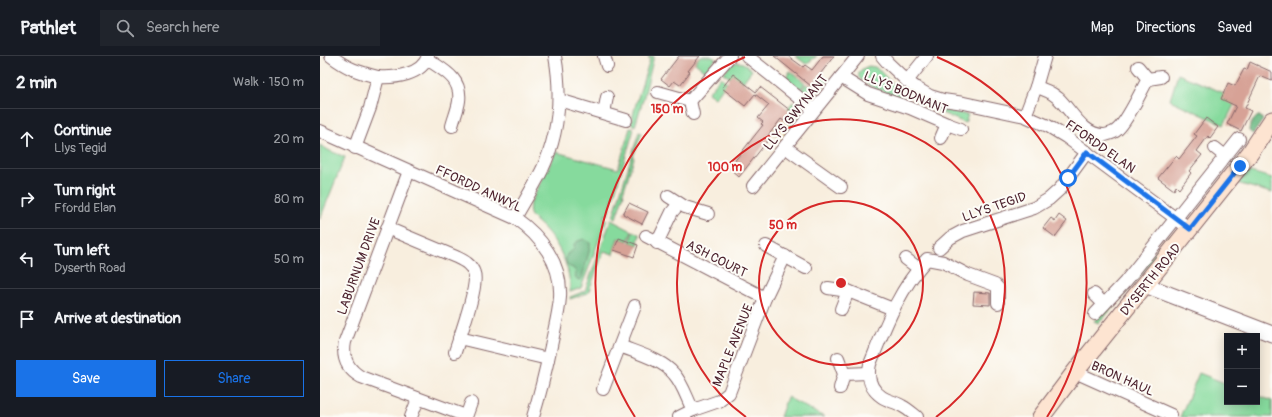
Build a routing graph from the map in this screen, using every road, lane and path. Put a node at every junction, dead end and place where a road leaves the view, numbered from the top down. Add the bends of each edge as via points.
1 (331, 56) edge
2 (554, 56) edge
3 (730, 56) edge
4 (747, 56) edge
5 (858, 56) edge
6 (882, 56) edge
7 (927, 56) edge
8 (1045, 56) edge
9 (427, 58) edge
10 (1138, 67) dead end
11 (841, 77) junction
12 (378, 78) junction
13 (1148, 78) junction
14 (1161, 78) dead end
15 (907, 81) junction
16 (1036, 86) junction
17 (658, 92) dead end
18 (607, 97) dead end
19 (559, 100) junction
20 (690, 101) junction
21 (814, 110) junction
22 (604, 113) junction
23 (693, 114) dead end
24 (1025, 116) junction
25 (626, 120) dead end
26 (1272, 120) edge
27 (947, 124) junction
28 (452, 126) dead end
29 (961, 129) dead end
30 (320, 132) edge
31 (940, 138) dead end
32 (1239, 139) dead end
33 (785, 147) junction
34 (355, 148) junction
35 (1215, 148) dead end
36 (1087, 152) junction
37 (1225, 156) junction
38 (409, 171) junction
39 (753, 186) dead end
40 (841, 187) dead end
41 (668, 196) dead end
42 (679, 204) junction
43 (708, 214) dead end
44 (515, 218) junction
45 (1176, 218) junction
46 (387, 228) junction
47 (1190, 229) junction
48 (646, 236) dead end
49 (657, 243) junction
50 (766, 246) dead end
51 (939, 248) dead end
52 (785, 256) junction
53 (906, 259) dead end
54 (806, 268) dead end
55 (918, 268) junction
56 (1145, 285) junction
57 (828, 288) dead end
58 (848, 291) junction
59 (1094, 294) dead end
60 (765, 298) junction
61 (998, 303) dead end
62 (1104, 304) junction
63 (635, 306) dead end
64 (893, 309) junction
65 (841, 310) dead end
66 (1095, 314) dead end
67 (1272, 334) edge
68 (459, 338) junction
69 (620, 346) junction
70 (455, 352) dead end
71 (838, 358) dead end
72 (548, 359) junction
73 (1074, 372) junction
74 (868, 373) junction
75 (844, 374) junction
76 (610, 382) dead end
77 (840, 388) dead end
78 (418, 399) junction
79 (471, 403) dead end
80 (693, 410) junction
81 (1158, 413) edge
82 (1171, 415) dead end
83 (411, 417) edge
84 (466, 417) edge
85 (532, 417) edge
86 (679, 417) edge
87 (917, 417) edge
88 (1041, 417) edge

1 - 12 street via 356,72
2 - 19 street via 558,72
3 - 20 street
4 - 21 street
5 - 11 street, LLYS GWYNANT
6 - 15 street, FFORDD ELAN
7 - 15 street
8 - 16 street
9 - 12 street via 420,67 405,74
9 - 28 street via 455,81 459,103
10 - 13 street
11 - 21 street, LLYS GWYNANT
11 - 27 street, LLYS BODNANT via 868,94
12 - 34 street
13 - 14 street
13 - 16 street via 1119,128 1112,134 1102,135 1086,129 1059,99
15 - 24 street, FFORDD ELAN via 930,96 943,100
16 - 24 street
17 - 20 street
18 - 22 street
19 - 22 street
19 - 44 street via 556,127 548,156
20 - 23 street
21 - 33 street, LLYS GWYNANT
22 - 25 street
24 - 36 street, FFORDD ELAN via 1048,126
26 - 47 main road, DYSERTH ROAD
27 - 29 street, LLYS BODNANT
27 - 31 street
30 - 34 street, FFORDD ANWYL
32 - 37 street
33 - 39 street, LLYS GWYNANT
33 - 40 street
34 - 38 street, FFORDD ANWYL
35 - 37 street
36 - 45 street, FFORDD ELAN
36 - 51 street, LLYS TEGID via 1060,189 1044,202 1034,208 961,225
37 - 45 street
38 - 44 street, FFORDD ANWYL
38 - 46 street, LABURNUM DRIVE
41 - 42 street
42 - 43 street
42 - 49 street via 672,212
44 - 72 street, FFORDD ANWYL via 533,232 556,267 560,298
45 - 47 street, FFORDD ELAN
45 - 62 street
46 - 68 street via 465,261 471,266 475,274 475,287
46 - 78 street, LABURNUM DRIVE via 345,342 345,358 356,374
47 - 56 main road, DYSERTH ROAD
48 - 49 street, ASH COURT
49 - 60 street, ASH COURT
50 - 52 street
52 - 54 street
52 - 60 street, MAPLE AVENUE
53 - 55 street
55 - 61 street via 927,259 943,262 998,288
55 - 64 street
56 - 67 street
56 - 73 main road, DYSERTH ROAD
57 - 58 street
58 - 64 street
58 - 65 street
59 - 62 street
60 - 80 street, MAPLE AVENUE via 729,393 720,401
62 - 66 street
63 - 69 street
64 - 74 street
68 - 70 street
68 - 72 street
69 - 76 street
69 - 80 street via 656,361 670,370
71 - 75 street
72 - 85 street, FFORDD ANWYL
73 - 81 street, BRON HAUL
73 - 88 main road, DYSERTH ROAD
74 - 75 street
74 - 87 street via 870,382 882,397 903,406
75 - 77 street
78 - 83 street
78 - 84 street, LABURNUM DRIVE
79 - 84 street, LABURNUM DRIVE
80 - 86 street, MAPLE AVENUE
81 - 82 street, BRON HAUL

